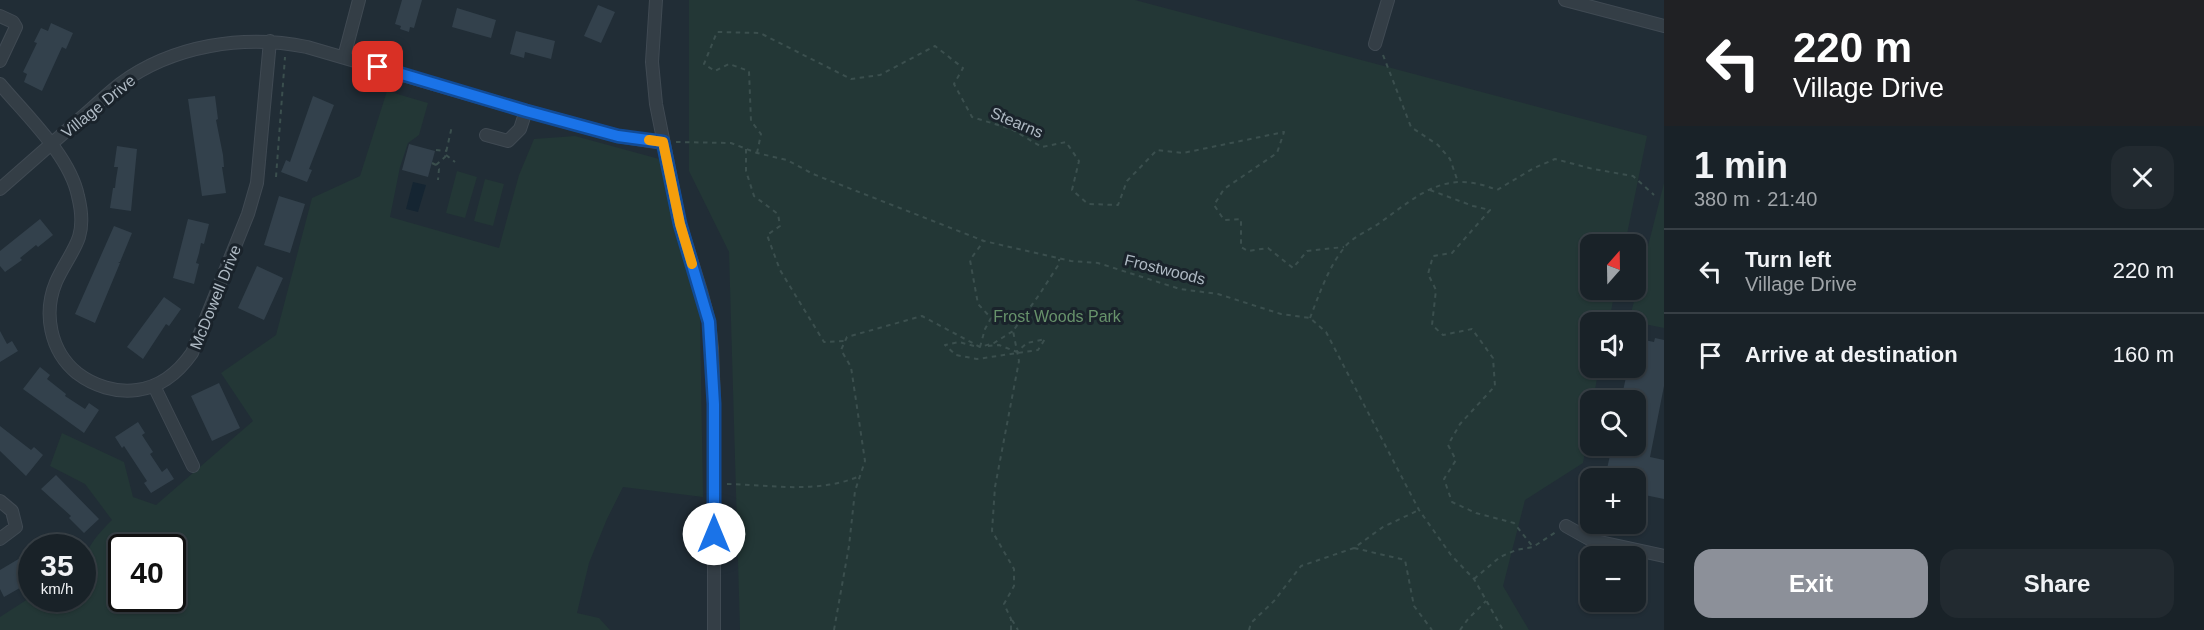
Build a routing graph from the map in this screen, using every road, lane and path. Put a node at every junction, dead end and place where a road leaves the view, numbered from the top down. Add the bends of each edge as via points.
1 (359, 0) edge
2 (656, 0) edge
3 (1388, 0) edge
4 (1565, 0) edge
5 (0, 16) edge
6 (1664, 26) edge
7 (270, 41) junction
8 (1375, 44) joint
9 (285, 54) dead end
10 (344, 57) junction
11 (0, 62) edge
12 (0, 84) edge
13 (526, 111) junction
14 (452, 126) dead end
15 (486, 135) dead end
16 (663, 142) junction
17 (51, 144) junction
18 (746, 149) junction
19 (436, 150) dead end
20 (447, 151) junction
21 (757, 153) junction
22 (446, 155) junction
23 (455, 162) dead end
24 (432, 163) dead end
25 (436, 165) junction
26 (276, 177) dead end
27 (438, 180) dead end
28 (1458, 182) junction
29 (0, 189) edge
30 (1430, 190) junction
31 (1654, 195) dead end
32 (984, 241) junction
33 (1344, 247) junction
34 (1059, 259) junction
35 (1310, 318) junction
36 (1013, 331) junction
37 (846, 339) junction
38 (980, 347) junction
39 (1017, 352) junction
40 (154, 386) junction
41 (193, 466) dead end
42 (860, 476) junction
43 (714, 489) junction
44 (0, 501) edge
45 (1419, 510) junction
46 (1566, 526) joint
47 (0, 539) edge
48 (1533, 547) junction
49 (1354, 548) junction
50 (1664, 556) edge
51 (1473, 579) junction
52 (1486, 601) junction
53 (1011, 619) junction
54 (714, 630) edge
55 (834, 630) edge
56 (1011, 630) edge
57 (1018, 630) edge
58 (1249, 630) edge
59 (1432, 630) edge
60 (1460, 630) edge
61 (1503, 630) edge

1 - 10 street
2 - 16 street via 652,62
3 - 8 street
4 - 6 street
5 - 11 street via 16,27
7 - 10 street, Village Drive
7 - 17 street, Village Drive via 222,44 157,63 121,83
7 - 40 street, McDowell Drive via 257,183 248,213 192,353 177,372
8 - 28 path via 1384,57 1411,127 1438,145 1450,159
9 - 26 path
10 - 13 street, Village Drive
12 - 17 street, McDowell Drive
13 - 15 street via 519,129 508,141
13 - 16 street, Village Drive via 618,136
14 - 20 path
16 - 18 path, Frostwoods via 731,143
16 - 43 street via 680,224 709,322
17 - 29 street, Village Drive
17 - 40 street, McDowell Drive via 72,176 81,225 51,297 49,313 55,344 74,370 94,384 133,391
18 - 21 path, Frostwoods
18 - 37 path via 746,171 754,196 778,214 780,226 767,236 780,270 824,342
19 - 20 path
20 - 22 path
21 - 32 path, Frostwoods via 787,160 813,174
21 - 33 path, Stearns via 761,134 751,121 749,70 729,64 715,71 704,64 717,32 760,33 852,79 880,75 936,46 963,68 954,84 972,117 1011,129 1042,147 1066,142 1079,161 1072,190 1088,204 1118,205 1127,181 1157,150 1183,153 1284,132 1277,153 1224,189 1214,206 1224,220 1241,219 1241,247 1248,251 1268,248 1293,268 1307,251
22 - 23 path
22 - 25 path
24 - 25 path
25 - 27 path
28 - 30 path
28 - 31 path via 1479,183 1497,190 1555,159 1633,176
30 - 33 path
30 - 48 path via 1490,210 1452,253 1433,256 1428,274 1436,290 1432,325 1443,335 1472,329 1493,358 1495,386 1460,424 1448,445 1456,460 1444,479 1452,502 1514,523
32 - 34 path, Frostwoods
32 - 38 path via 970,260 978,304 990,318
33 - 35 path
34 - 35 path, Frostwoods via 1098,263 1180,289 1218,294 1281,314
34 - 36 path
35 - 45 path via 1326,332
36 - 38 path
36 - 39 path
37 - 38 path via 921,316
37 - 42 path via 842,350 851,367 865,461
38 - 39 path via 999,345
38 - 39 path via 959,342 945,345 956,355 977,359
39 - 39 path via 1038,350 1045,339 1027,343
39 - 53 path via 1019,361 995,487 992,531 1014,569 1014,586 1004,604
40 - 41 street
42 - 43 path via 842,484 795,488 727,484
42 - 55 path
43 - 54 street
44 - 47 street via 12,511 16,527
45 - 49 path via 1383,527
45 - 51 path
46 - 48 path
46 - 50 street via 1591,540
48 - 51 path via 1500,557
49 - 58 path via 1301,566
49 - 59 path via 1405,560 1414,606
51 - 52 path
52 - 60 path
52 - 61 path
53 - 56 path
53 - 57 path

